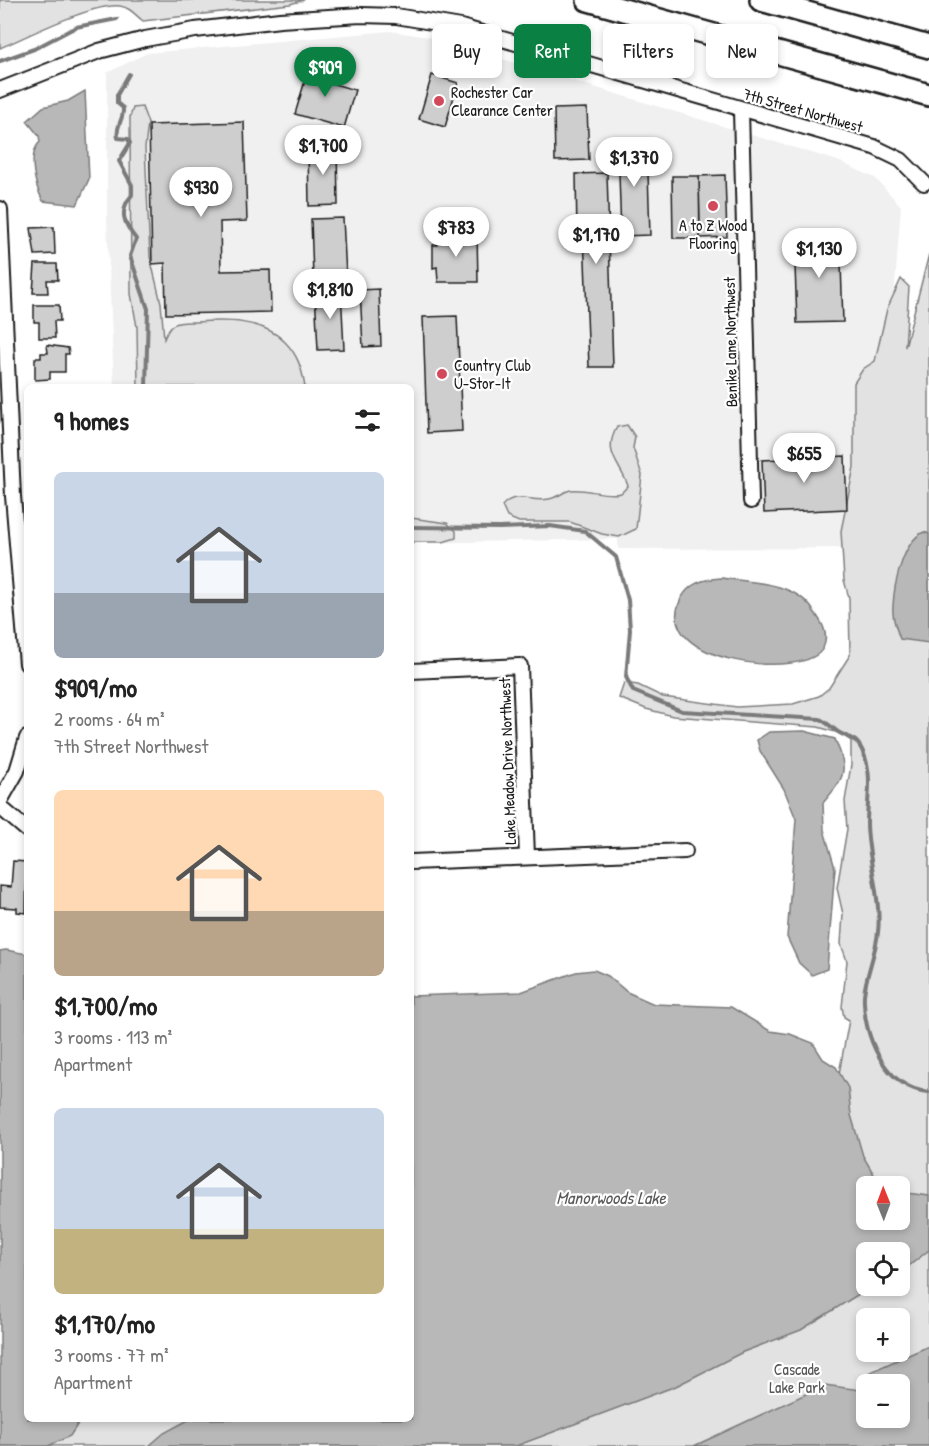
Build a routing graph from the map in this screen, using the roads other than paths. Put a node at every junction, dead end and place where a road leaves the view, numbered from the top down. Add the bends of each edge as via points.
1 (588, 0) edge
2 (761, 0) edge
3 (929, 47) edge
4 (0, 90) edge
5 (929, 95) edge
6 (741, 110) junction
7 (924, 183) dead end
8 (0, 209) edge
9 (751, 501) dead end
10 (24, 622) edge
11 (414, 671) edge
12 (24, 748) edge
13 (0, 801) edge
14 (0, 807) edge
15 (24, 827) edge
16 (685, 851) dead end
17 (527, 857) junction
18 (414, 862) edge

1 - 5 highway
2 - 3 highway
4 - 6 street, 7th Street Northwest via 99,51 145,39 280,20 396,16 461,27
6 - 7 street, 7th Street Northwest via 874,147 901,160
6 - 9 street, Benike Lane Northwest
8 - 10 street via 13,496
11 - 17 street, Lake Meadow Drive Northwest via 520,666
12 - 13 street via 17,771
14 - 15 street
16 - 17 street
17 - 18 street

